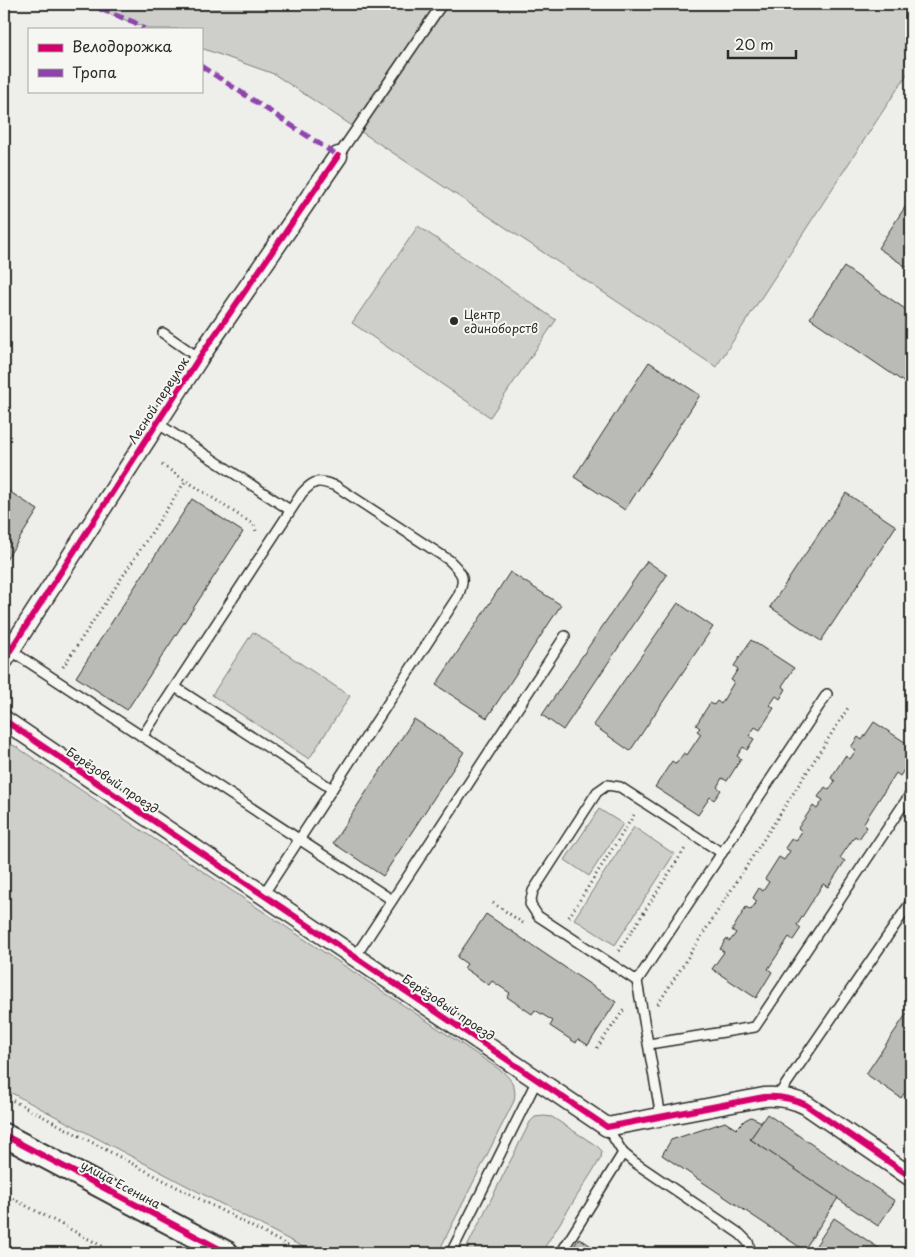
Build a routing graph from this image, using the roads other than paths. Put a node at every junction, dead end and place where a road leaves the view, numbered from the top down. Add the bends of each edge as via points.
1 (442, 4) edge
2 (338, 156) joint
3 (163, 333) dead end
4 (199, 358) junction
5 (157, 423) junction
6 (290, 510) junction
7 (565, 636) dead end
8 (7, 655) edge
9 (175, 687) junction
10 (827, 694) dead end
11 (4, 720) edge
12 (142, 737) junction
13 (332, 789) junction
14 (911, 793) edge
15 (299, 839) junction
16 (722, 853) junction
17 (263, 895) junction
18 (392, 900) junction
19 (911, 902) edge
20 (355, 957) junction
21 (637, 981) junction
22 (649, 1044) junction
23 (537, 1080) junction
24 (778, 1096) junction
25 (662, 1117) junction
26 (607, 1127) junction
27 (4, 1135) edge
28 (623, 1153) junction
29 (911, 1177) edge
30 (227, 1253) edge
31 (451, 1253) edge
32 (561, 1253) edge
33 (750, 1253) edge

1 - 2 lane
2 - 4 street, Лесной переулок
3 - 4 lane
4 - 5 street, Лесной переулок
5 - 6 lane
5 - 8 street, Лесной переулок
6 - 9 lane
6 - 13 lane via 311,483 321,481 336,486 449,560 461,572 464,583
7 - 18 lane
8 - 12 lane
9 - 12 lane
9 - 13 lane
10 - 16 lane
11 - 17 street, Берёзовый проезд
12 - 15 lane
13 - 15 lane
14 - 22 lane via 755,1027
15 - 17 lane
15 - 18 lane
16 - 21 lane
16 - 21 lane via 620,787 608,785 597,792 533,891 530,904 538,916
17 - 20 street, Берёзовый проезд
18 - 20 lane
19 - 24 lane
20 - 23 street, Берёзовый проезд
21 - 22 lane
22 - 25 lane
23 - 26 street, Берёзовый проезд
23 - 31 lane
24 - 25 street
24 - 29 street via 806,1105
25 - 26 street
26 - 28 lane
27 - 30 street, улица Есенина
28 - 32 lane
28 - 33 lane via 740,1234 748,1242

